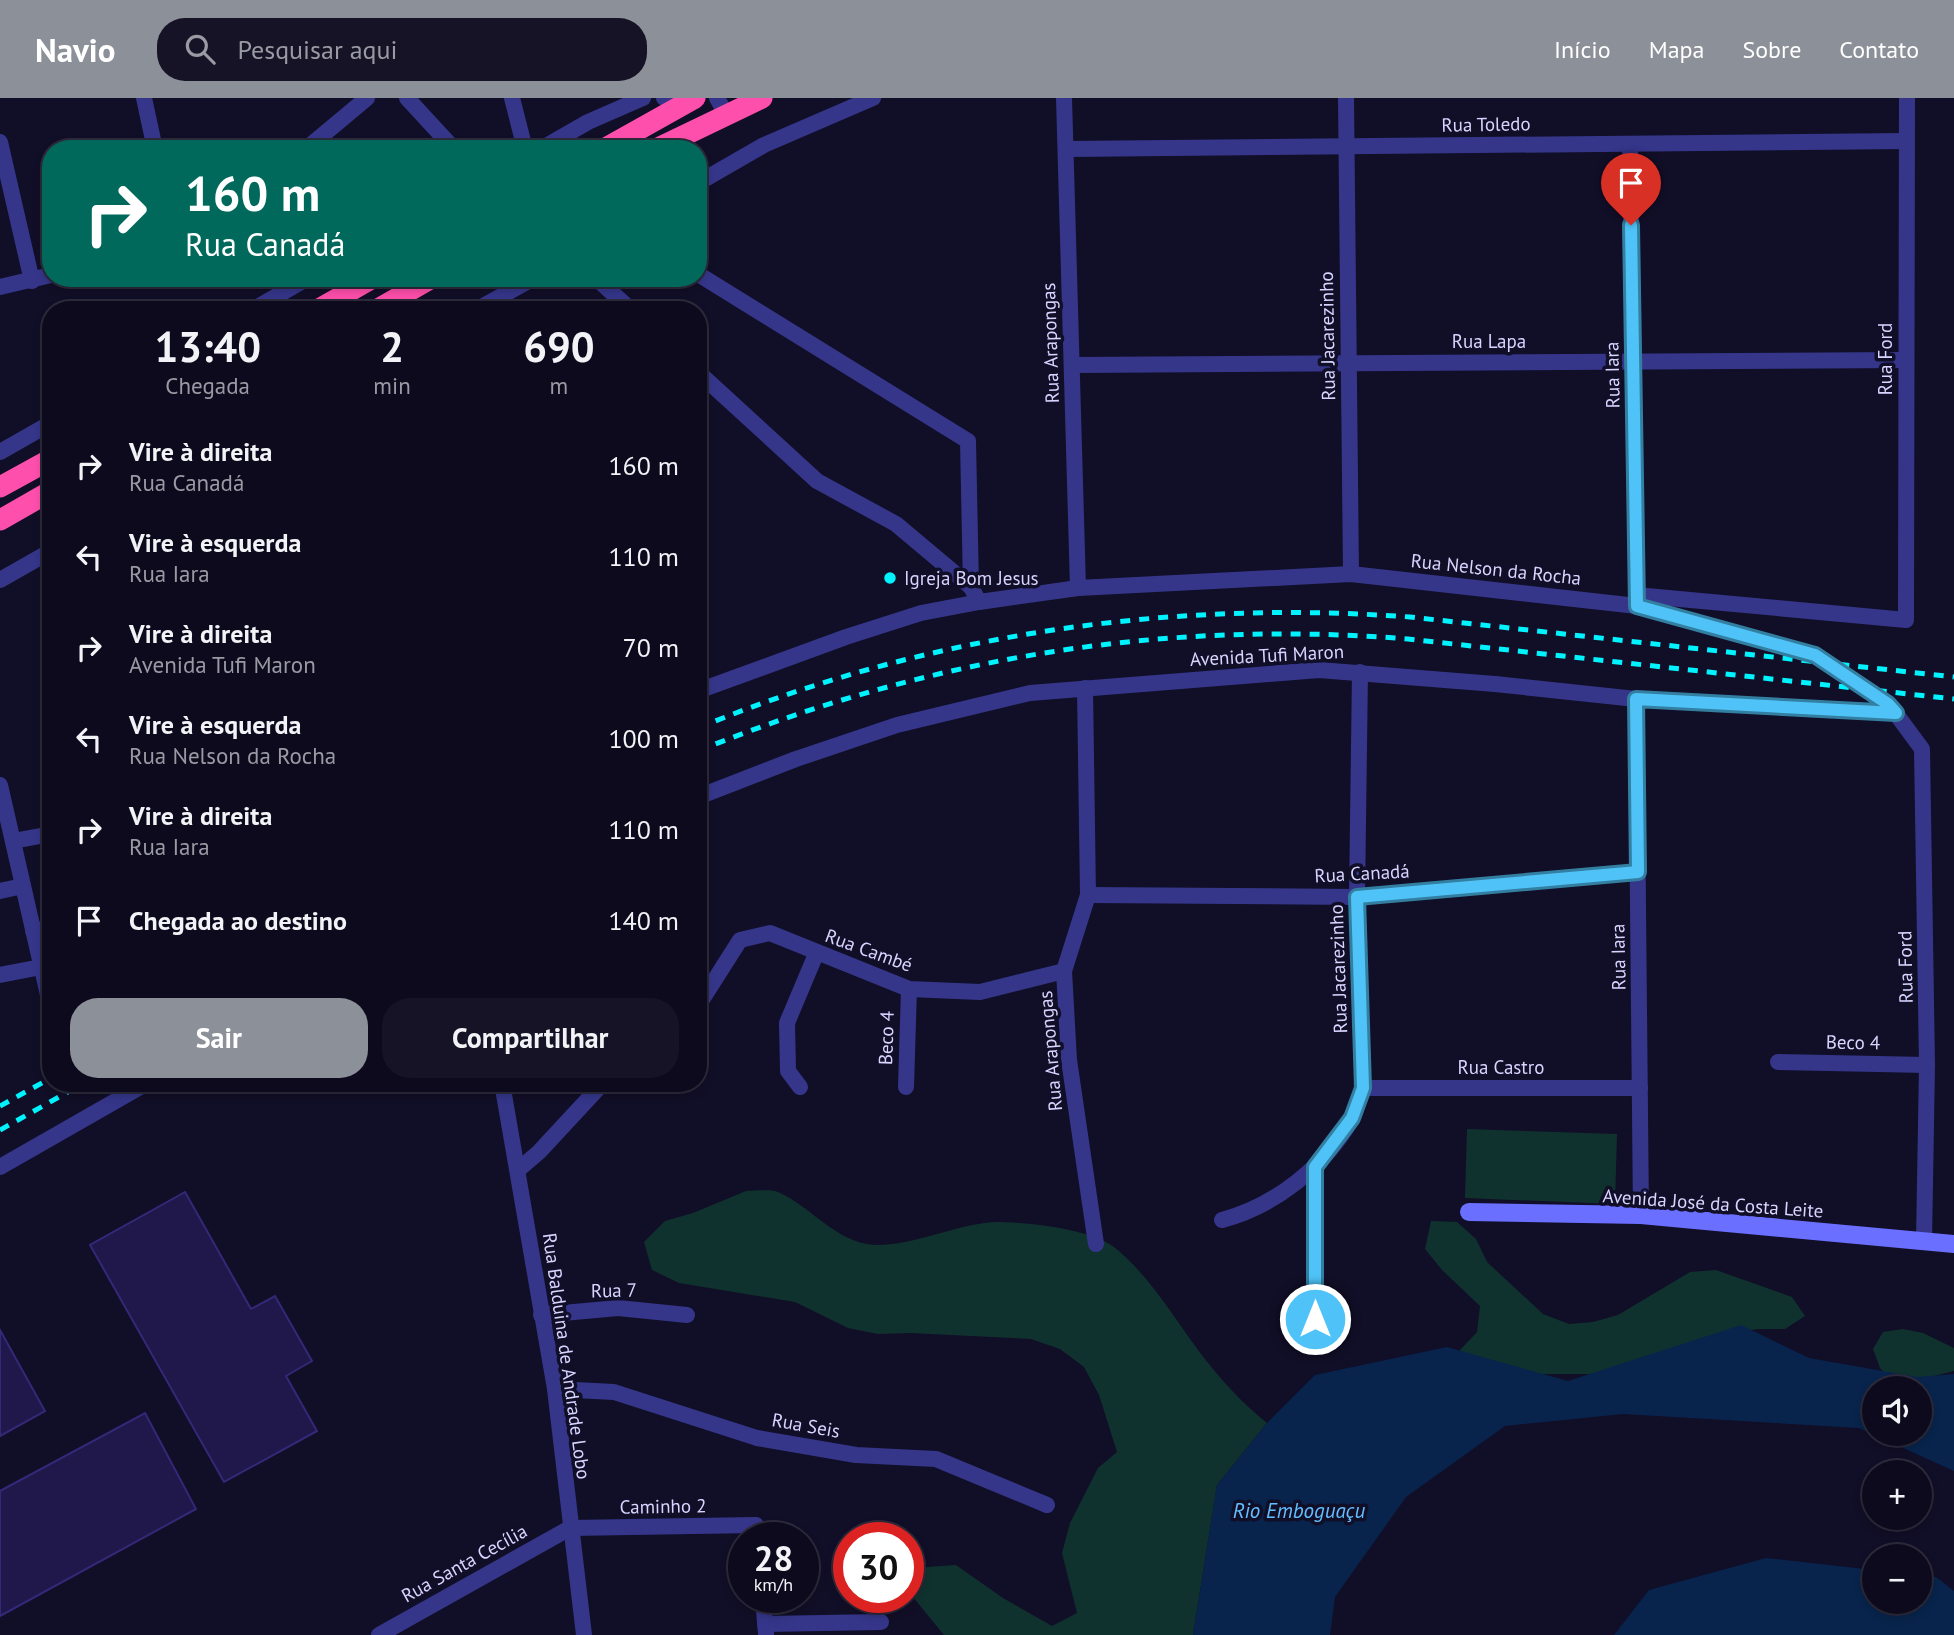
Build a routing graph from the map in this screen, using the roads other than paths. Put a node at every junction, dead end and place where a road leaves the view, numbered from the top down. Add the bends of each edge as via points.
1 (144, 98) edge
2 (367, 98) edge
3 (407, 98) edge
4 (512, 98) edge
5 (643, 98) edge
6 (762, 98) edge
7 (873, 98) edge
8 (1064, 98) edge
9 (1346, 98) edge
10 (1907, 98) edge
11 (680, 100) edge
12 (722, 106) edge
13 (694, 130) junction
14 (153, 140) edge
15 (317, 140) edge
16 (446, 140) edge
17 (523, 140) edge
18 (557, 140) edge
19 (618, 140) edge
20 (674, 140) edge
21 (1906, 141) junction
22 (0, 142) edge
23 (1630, 144) junction
24 (1345, 147) junction
25 (1066, 149) junction
26 (707, 178) edge
27 (42, 278) edge
28 (32, 281) junction
29 (707, 281) edge
30 (0, 287) edge
31 (292, 287) edge
32 (357, 287) edge
33 (416, 287) edge
34 (518, 287) edge
35 (606, 287) edge
36 (268, 301) edge
37 (333, 301) edge
38 (392, 301) edge
39 (492, 301) edge
40 (621, 301) edge
41 (1906, 360) junction
42 (1633, 361) junction
43 (1348, 363) junction
44 (1072, 365) junction
45 (707, 380) edge
46 (42, 428) edge
47 (0, 452) edge
48 (42, 464) edge
49 (0, 487) edge
50 (42, 496) edge
51 (0, 520) edge
52 (42, 556) edge
53 (1351, 574) junction
54 (0, 580) edge
55 (1078, 588) junction
56 (975, 594) junction
57 (1637, 601) junction
58 (1360, 672) junction
59 (707, 688) edge
60 (1085, 688) junction
61 (1636, 699) junction
62 (1892, 708) junction
63 (0, 785) edge
64 (707, 794) edge
65 (42, 836) edge
66 (13, 842) junction
67 (1638, 872) junction
68 (23, 886) junction
69 (0, 891) edge
70 (1088, 895) junction
71 (1357, 897) junction
72 (42, 930) edge
73 (33, 931) junction
74 (816, 954) junction
75 (41, 967) junction
76 (42, 971) edge
77 (1064, 971) junction
78 (0, 975) edge
79 (909, 989) junction
80 (707, 992) edge
81 (1777, 1062) dead end
82 (1927, 1065) junction
83 (800, 1087) dead end
84 (906, 1087) dead end
85 (1363, 1088) junction
86 (1640, 1088) junction
87 (132, 1092) edge
88 (504, 1092) edge
89 (595, 1092) edge
90 (0, 1167) edge
91 (1315, 1167) junction
92 (518, 1170) junction
93 (1469, 1212) dead end
94 (1641, 1215) junction
95 (1222, 1220) dead end
96 (1924, 1241) junction
97 (1096, 1244) dead end
98 (1954, 1244) edge
99 (541, 1315) junction
100 (687, 1315) dead end
101 (1314, 1344) dead end
102 (555, 1389) junction
103 (1047, 1505) dead end
104 (570, 1528) junction
105 (728, 1531) edge
106 (881, 1622) dead end
107 (766, 1630) edge
108 (379, 1635) edge
109 (584, 1635) edge

1 - 14 street
2 - 15 street
3 - 16 street
4 - 17 street
5 - 18 street
6 - 12 highway
7 - 26 street via 764,145
8 - 25 street, Rua Arapongas
9 - 24 street, Rua Jacarezinho
10 - 21 street, Rua Ford
11 - 13 street
11 - 19 highway
12 - 13 highway
13 - 20 highway
21 - 23 street, Rua Toledo
21 - 41 street, Rua Ford
22 - 28 street
23 - 24 street, Rua Toledo
23 - 42 street, Rua Iara
24 - 25 street, Rua Toledo
24 - 43 street, Rua Jacarezinho
25 - 44 street, Rua Arapongas
27 - 28 street
28 - 30 street
29 - 56 street via 968,441
31 - 36 street
32 - 37 highway
33 - 38 highway
34 - 39 street
35 - 40 street
41 - 42 street, Rua Lapa
41 - 57 street, Rua Ford via 1906,620
42 - 43 street, Rua Lapa
42 - 57 street, Rua Iara
43 - 44 street, Rua Lapa
43 - 53 street, Rua Jacarezinho
44 - 55 street, Rua Arapongas
45 - 56 street via 817,481 896,524
46 - 47 street
48 - 49 highway
50 - 51 highway
52 - 54 street
53 - 55 street, Rua Nelson da Rocha
53 - 57 street, Rua Nelson da Rocha
55 - 56 street, Rua Nelson da Rocha
56 - 59 street, Rua Nelson da Rocha
57 - 62 street, Rua Nelson da Rocha via 1815,655
58 - 60 street, Avenida Tufi Maron via 1319,670
58 - 61 street, Avenida Tufi Maron
58 - 71 street, Rua Jacarezinho
60 - 64 street, Avenida Tufi Maron via 1030,693 897,725
60 - 70 street, Rua Arapongas
61 - 62 street, Avenida Tufi Maron
61 - 67 street, Rua Iara
62 - 82 street, Rua Ford via 1922,750
63 - 66 street
65 - 66 street
66 - 68 street
67 - 71 street, Rua Canadá
67 - 86 street, Rua Iara
68 - 69 street
68 - 73 street
70 - 71 street, Rua Canadá
70 - 77 street, Rua Arapongas
71 - 85 street, Rua Jacarezinho
72 - 73 street
73 - 75 street
74 - 79 street, Rua Cambé
74 - 80 street, Rua Cambé via 770,933 740,940
74 - 83 street via 787,1023 788,1071
75 - 76 street
75 - 78 street
77 - 79 street, Rua Cambé via 980,992
77 - 97 street, Rua Arapongas via 1069,1060
79 - 84 street, Beco 4
81 - 82 street, Beco 4
82 - 96 street, Rua Ford
85 - 86 street, Rua Castro
85 - 91 street, Rua Jacarezinho via 1352,1118
86 - 94 street, Rua Iara
87 - 90 street
88 - 92 street, Rua Balduina de Andrade Lobo
89 - 92 street
91 - 95 street, Rua Jacarezinho via 1268,1202
91 - 101 street
92 - 99 street, Rua Balduina de Andrade Lobo
93 - 94 street, Avenida José da Costa Leite
94 - 96 street, Avenida José da Costa Leite
96 - 98 street, Avenida José da Costa Leite
99 - 100 street, Rua 7 via 618,1308
99 - 102 street, Rua Balduina de Andrade Lobo
102 - 103 street, Rua Seis via 614,1392 757,1438 856,1455 936,1459
102 - 104 street, Rua Balduina de Andrade Lobo
104 - 105 street, Caminho 2
104 - 108 street, Rua Santa Cecília
104 - 109 street, Rua Balduina de Andrade Lobo
106 - 107 street

